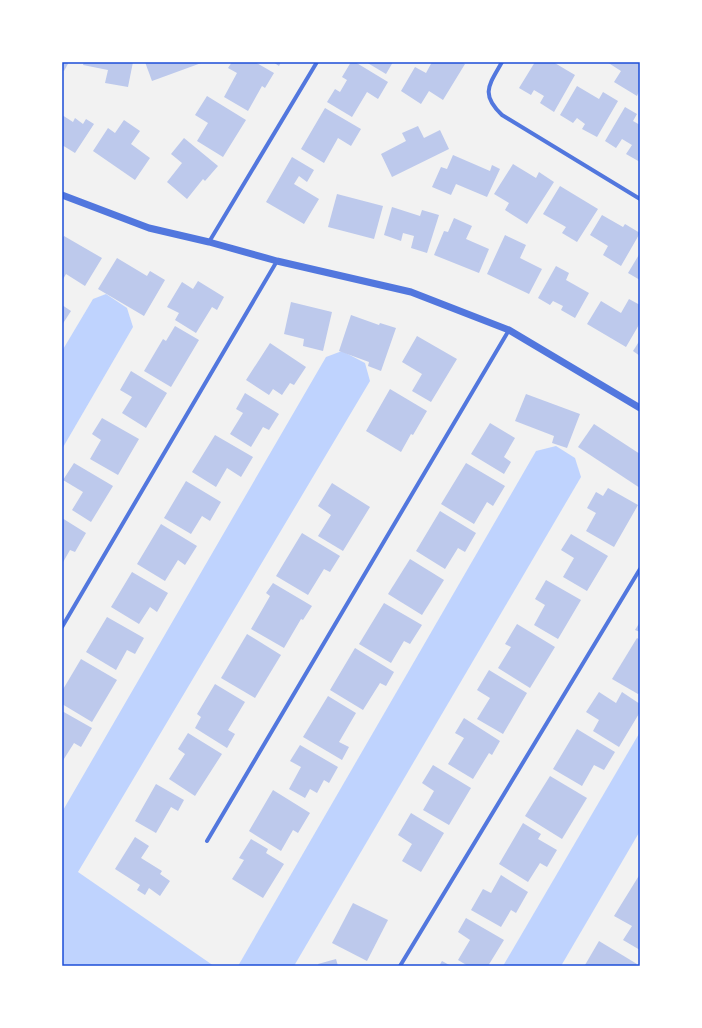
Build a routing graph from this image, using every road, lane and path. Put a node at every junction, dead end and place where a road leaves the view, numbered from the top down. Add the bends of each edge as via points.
1 (317, 62) edge
2 (502, 62) edge
3 (62, 195) edge
4 (640, 199) edge
5 (209, 242) junction
6 (277, 261) junction
7 (509, 330) junction
8 (640, 408) edge
9 (640, 569) edge
10 (62, 626) edge
11 (207, 841) dead end
12 (400, 966) edge

1 - 5 street
2 - 4 street via 489,83 488,92 490,101 502,116
3 - 5 street via 149,228
5 - 6 street
6 - 7 street via 411,292
6 - 10 street
7 - 8 street
7 - 11 street
9 - 12 street

